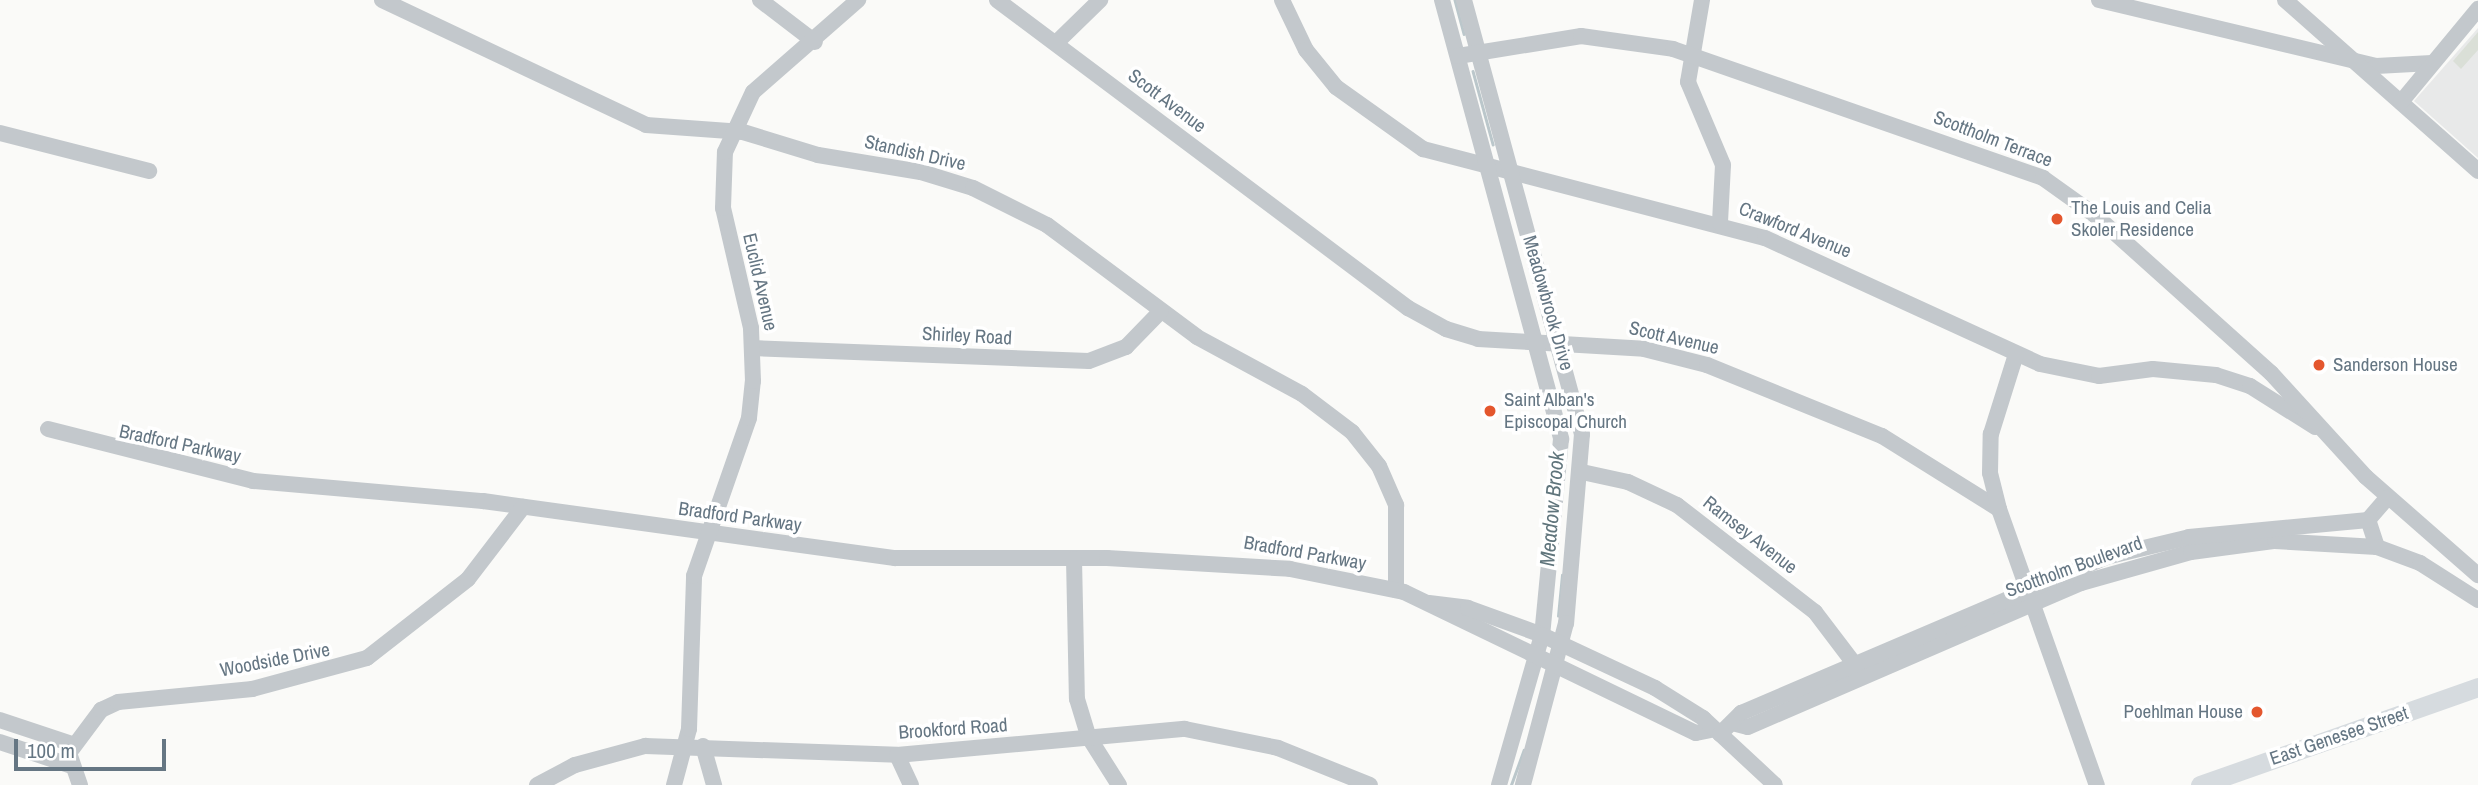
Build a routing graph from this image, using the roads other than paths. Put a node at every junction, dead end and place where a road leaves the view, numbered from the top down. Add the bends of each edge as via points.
1 (382, 0) edge
2 (760, 0) edge
3 (858, 0) edge
4 (997, 0) edge
5 (1100, 0) edge
6 (1282, 0) edge
7 (1442, 0) edge
8 (1464, 0) edge
9 (1702, 0) edge
10 (2099, 0) edge
11 (2285, 0) edge
12 (2478, 9) edge
13 (815, 42) junction
14 (1056, 43) junction
15 (1478, 51) junction
16 (1690, 55) junction
17 (1458, 57) junction
18 (2356, 62) junction
19 (2432, 63) junction
20 (2401, 102) junction
21 (730, 132) junction
22 (0, 133) edge
23 (1488, 168) junction
24 (149, 171) dead end
25 (2478, 171) edge
26 (1513, 174) junction
27 (1720, 223) junction
28 (1161, 311) junction
29 (1537, 342) junction
30 (1560, 344) junction
31 (752, 348) junction
32 (2016, 354) junction
33 (48, 429) dead end
34 (2332, 438) junction
35 (1582, 471) junction
36 (2388, 497) junction
37 (523, 507) junction
38 (1999, 509) junction
39 (2368, 520) junction
40 (705, 533) junction
41 (2377, 547) junction
42 (1074, 559) junction
43 (2478, 575) edge
44 (1396, 590) junction
45 (2030, 596) junction
46 (2478, 600) edge
47 (1429, 603) junction
48 (1542, 635) junction
49 (1562, 644) junction
50 (1538, 653) junction
51 (1558, 661) junction
52 (1858, 668) junction
53 (2478, 687) edge
54 (0, 720) edge
55 (1715, 732) junction
56 (1088, 736) junction
57 (0, 742) edge
58 (72, 744) junction
59 (687, 746) junction
60 (704, 746) junction
61 (897, 755) junction
62 (69, 765) junction
63 (79, 785) edge
64 (537, 785) edge
65 (674, 785) edge
66 (714, 785) edge
67 (911, 785) edge
68 (1119, 785) edge
69 (1370, 785) edge
70 (1499, 785) edge
71 (1523, 785) edge
72 (1775, 785) edge
73 (2097, 785) edge
74 (2200, 785) edge

1 - 21 street, Standish Drive via 646,125
2 - 13 street
3 - 13 street, Euclid Avenue
4 - 14 street, Scott Avenue
5 - 14 street
6 - 23 street, Crawford Avenue via 1306,50 1370,117 1423,149
7 - 17 street, Meadowbrook Drive
8 - 15 street, Meadowbrook Drive
9 - 16 street
10 - 18 street
11 - 18 street
12 - 19 street
13 - 21 street, Euclid Avenue via 753,92
14 - 29 street, Scott Avenue via 1419,315 1478,339
15 - 16 street, Scottholm Terrace via 1581,36
15 - 17 street, Scottholm Terrace
15 - 26 street, Meadowbrook Drive
16 - 27 street via 1692,101 1725,177
16 - 34 street, Scottholm Terrace via 2043,178 2096,216 2229,335
17 - 23 street, Meadowbrook Drive
18 - 19 street via 2398,69
18 - 20 street
19 - 20 street
20 - 25 street
21 - 28 street, Standish Drive via 973,188 1047,225
21 - 31 street, Euclid Avenue via 723,208
22 - 24 street
23 - 26 street, Crawford Avenue
23 - 29 street, Meadowbrook Drive
26 - 27 street, Crawford Avenue
26 - 30 street, Meadowbrook Drive
27 - 32 street, Crawford Avenue via 1820,261
28 - 31 street, Shirley Road via 1126,347 1089,361
28 - 44 street, Standish Drive via 1302,394 1352,432 1379,466 1396,505
29 - 30 street, Scott Avenue
29 - 48 street, Meadowbrook Drive via 1561,439
30 - 35 street, Meadowbrook Drive via 1582,434
30 - 38 street, Scott Avenue via 1644,349 1775,388 1882,436
31 - 40 street, Euclid Avenue via 749,418
32 - 34 street, Crawford Avenue via 2076,374 2153,369 2217,375 2268,396
32 - 38 street via 1991,434 1990,473
33 - 37 street, Bradford Parkway via 94,446 253,481
34 - 36 street, Scottholm Terrace
35 - 49 street, Meadowbrook Drive
35 - 52 street, Ramsey Avenue via 1628,482 1677,505 1815,612
36 - 39 street
36 - 43 street
37 - 40 street, Bradford Parkway
37 - 58 street, Woodside Drive via 468,579 368,658 252,689 118,702 101,710
38 - 45 street
39 - 41 street
39 - 45 street, Scottholm Boulevard via 2189,537 2106,557
40 - 42 street, Bradford Parkway via 895,558
40 - 59 street, Euclid Avenue via 691,601
41 - 45 street, Scottholm Boulevard via 2275,541 2203,550
41 - 46 street, Scottholm Boulevard via 2420,563
42 - 44 street, Bradford Parkway via 1230,561
42 - 56 street via 1077,699
44 - 47 street, Bradford Parkway
45 - 52 street, Scottholm Boulevard
45 - 73 street
47 - 48 street, Bradford Parkway via 1468,607
47 - 50 street, Bradford Parkway via 1437,612
48 - 49 street, Bradford Parkway
48 - 50 street, Meadowbrook Drive
49 - 51 street, Meadowbrook Drive
49 - 55 street, Bradford Parkway via 1655,688 1703,718
50 - 51 street, Bradford Parkway
50 - 70 street, Meadowbrook Drive
51 - 55 street, Bradford Parkway via 1696,733
51 - 71 street, Meadowbrook Drive
52 - 55 street, Scottholm Boulevard via 1748,727 1736,724
53 - 74 main road, East Genesee Street
54 - 58 street
55 - 72 street, Bradford Parkway
56 - 61 street, Brookford Road
56 - 68 street
56 - 69 street, Brookford Road via 1185,729 1227,734
57 - 62 street
58 - 62 street
59 - 60 street, Brookford Road
59 - 64 street, Brookford Road via 611,753
59 - 65 street, Euclid Avenue
60 - 61 street, Brookford Road
60 - 66 street
61 - 67 street
62 - 63 street

